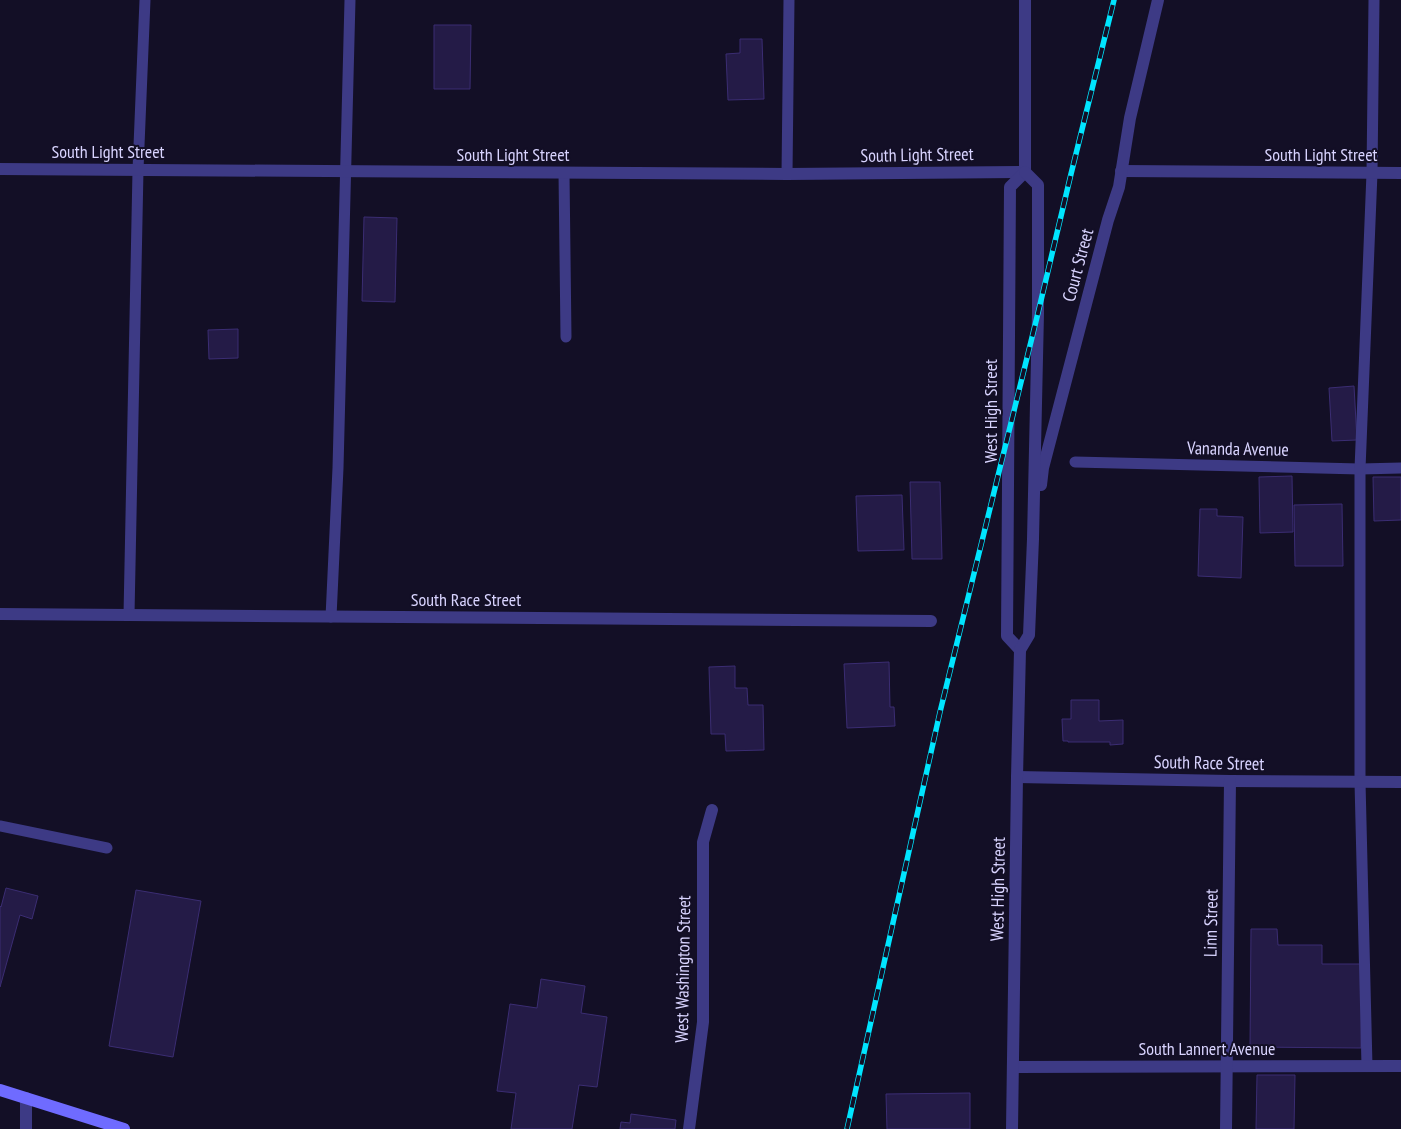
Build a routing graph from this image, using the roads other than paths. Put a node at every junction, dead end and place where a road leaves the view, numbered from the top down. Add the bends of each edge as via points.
1 (144, 0) edge
2 (350, 0) edge
3 (789, 0) edge
4 (1025, 0) edge
5 (1158, 0) edge
6 (1374, 0) edge
7 (0, 169) edge
8 (138, 170) junction
9 (346, 171) junction
10 (1122, 171) junction
11 (564, 172) junction
12 (1025, 172) junction
13 (1372, 173) junction
14 (1401, 173) edge
15 (786, 174) junction
16 (566, 337) dead end
17 (1075, 462) dead end
18 (1401, 468) edge
19 (1360, 469) junction
20 (1033, 539) junction
21 (0, 614) edge
22 (129, 615) junction
23 (331, 617) junction
24 (931, 621) dead end
25 (1020, 650) junction
26 (1017, 777) junction
27 (1230, 781) junction
28 (1360, 782) junction
29 (1401, 782) edge
30 (712, 810) dead end
31 (0, 826) edge
32 (107, 848) dead end
33 (1226, 1066) junction
34 (1367, 1066) junction
35 (1401, 1066) edge
36 (1013, 1067) junction
37 (0, 1090) edge
38 (26, 1098) junction
39 (26, 1129) edge
40 (124, 1129) edge
41 (689, 1129) edge
42 (1012, 1129) edge
43 (1226, 1129) edge

1 - 8 lane
2 - 9 lane
3 - 15 lane
4 - 12 street
5 - 10 street, Court Street via 1130,118
6 - 13 lane
7 - 8 street, South Light Street
8 - 9 street, South Light Street
8 - 22 lane
9 - 11 street, South Light Street
9 - 23 lane
10 - 13 street, South Light Street
10 - 20 street, Court Street via 1043,468
11 - 15 street, South Light Street
11 - 16 lane
12 - 15 street, South Light Street
12 - 20 street, West High Street via 1038,185
12 - 25 street, West High Street via 1010,187 1007,636
13 - 14 street, South Light Street
13 - 19 lane
17 - 19 lane, Vananda Avenue
18 - 19 lane, Vananda Avenue
19 - 28 lane
20 - 25 street, West High Street via 1029,635
21 - 22 street, South Race Street
22 - 23 street, South Race Street
23 - 24 street, South Race Street
25 - 26 street, West High Street
26 - 27 street, South Race Street
26 - 36 street, West High Street
27 - 28 street, South Race Street
27 - 33 street, Linn Street
28 - 29 street, South Race Street
28 - 34 lane
30 - 41 street, West Washington Street via 703,842 703,1022
31 - 32 lane
33 - 34 street, South Lannert Avenue
33 - 36 street, South Lannert Avenue
33 - 43 street, Linn Street
34 - 35 street, South Lannert Avenue
36 - 42 street, West High Street
37 - 38 main road
38 - 39 street
38 - 40 main road

